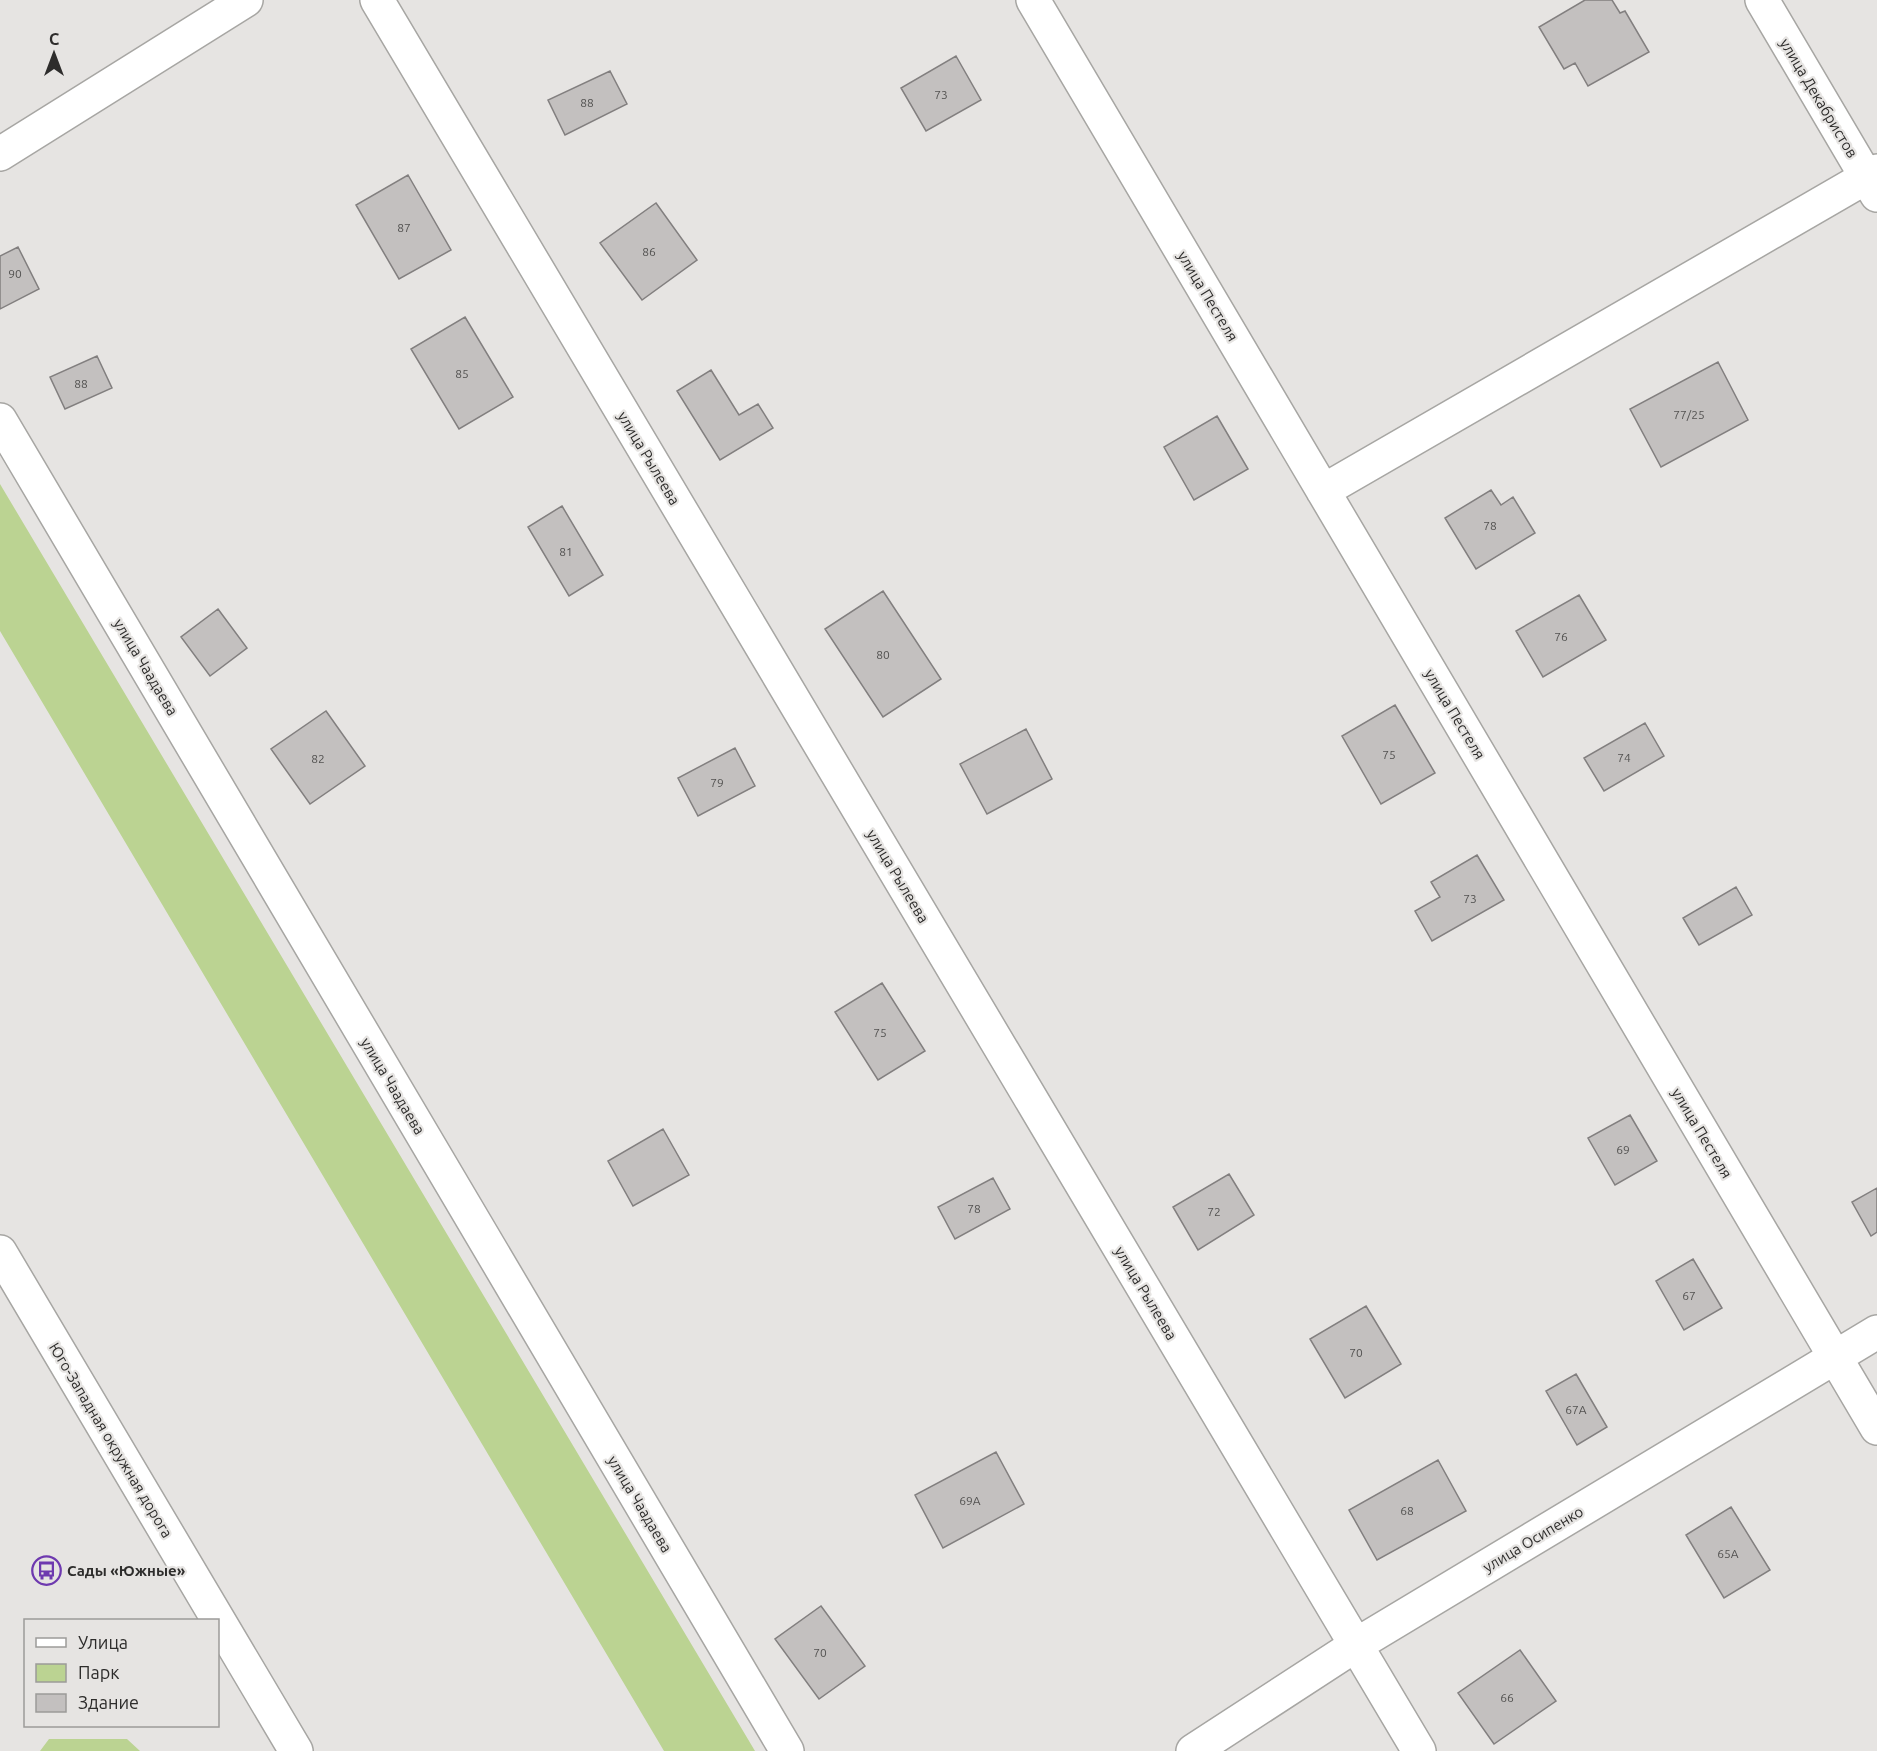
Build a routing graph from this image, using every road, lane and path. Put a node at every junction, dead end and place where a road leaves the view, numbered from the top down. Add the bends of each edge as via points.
1 (246, 0) edge
2 (377, 0) edge
3 (1033, 0) edge
4 (1762, 0) edge
5 (0, 154) edge
6 (1873, 181) edge
7 (0, 420) edge
8 (1323, 491) junction
9 (0, 1252) edge
10 (1877, 1332) edge
11 (1835, 1358) junction
12 (1877, 1428) edge
13 (218, 1619) edge
14 (219, 1621) edge
15 (1356, 1645) junction
16 (296, 1751) edge
17 (787, 1751) edge
18 (1193, 1751) edge
19 (1419, 1751) edge

1 - 5 main road
2 - 15 main road, улица Рылеева
3 - 8 main road, улица Пестеля
4 - 6 main road, улица Декабристов
6 - 8 main road
7 - 17 main road, улица Чаадаева
8 - 11 main road, улица Пестеля
9 - 13 main road, Юго-Западная окружная дорога
10 - 11 main road, улица Осипенко
11 - 12 main road, улица Пестеля
11 - 15 main road, улица Осипенко
14 - 16 main road, Юго-Западная окружная дорога
15 - 18 main road, улица Осипенко
15 - 19 main road, улица Рылеева

